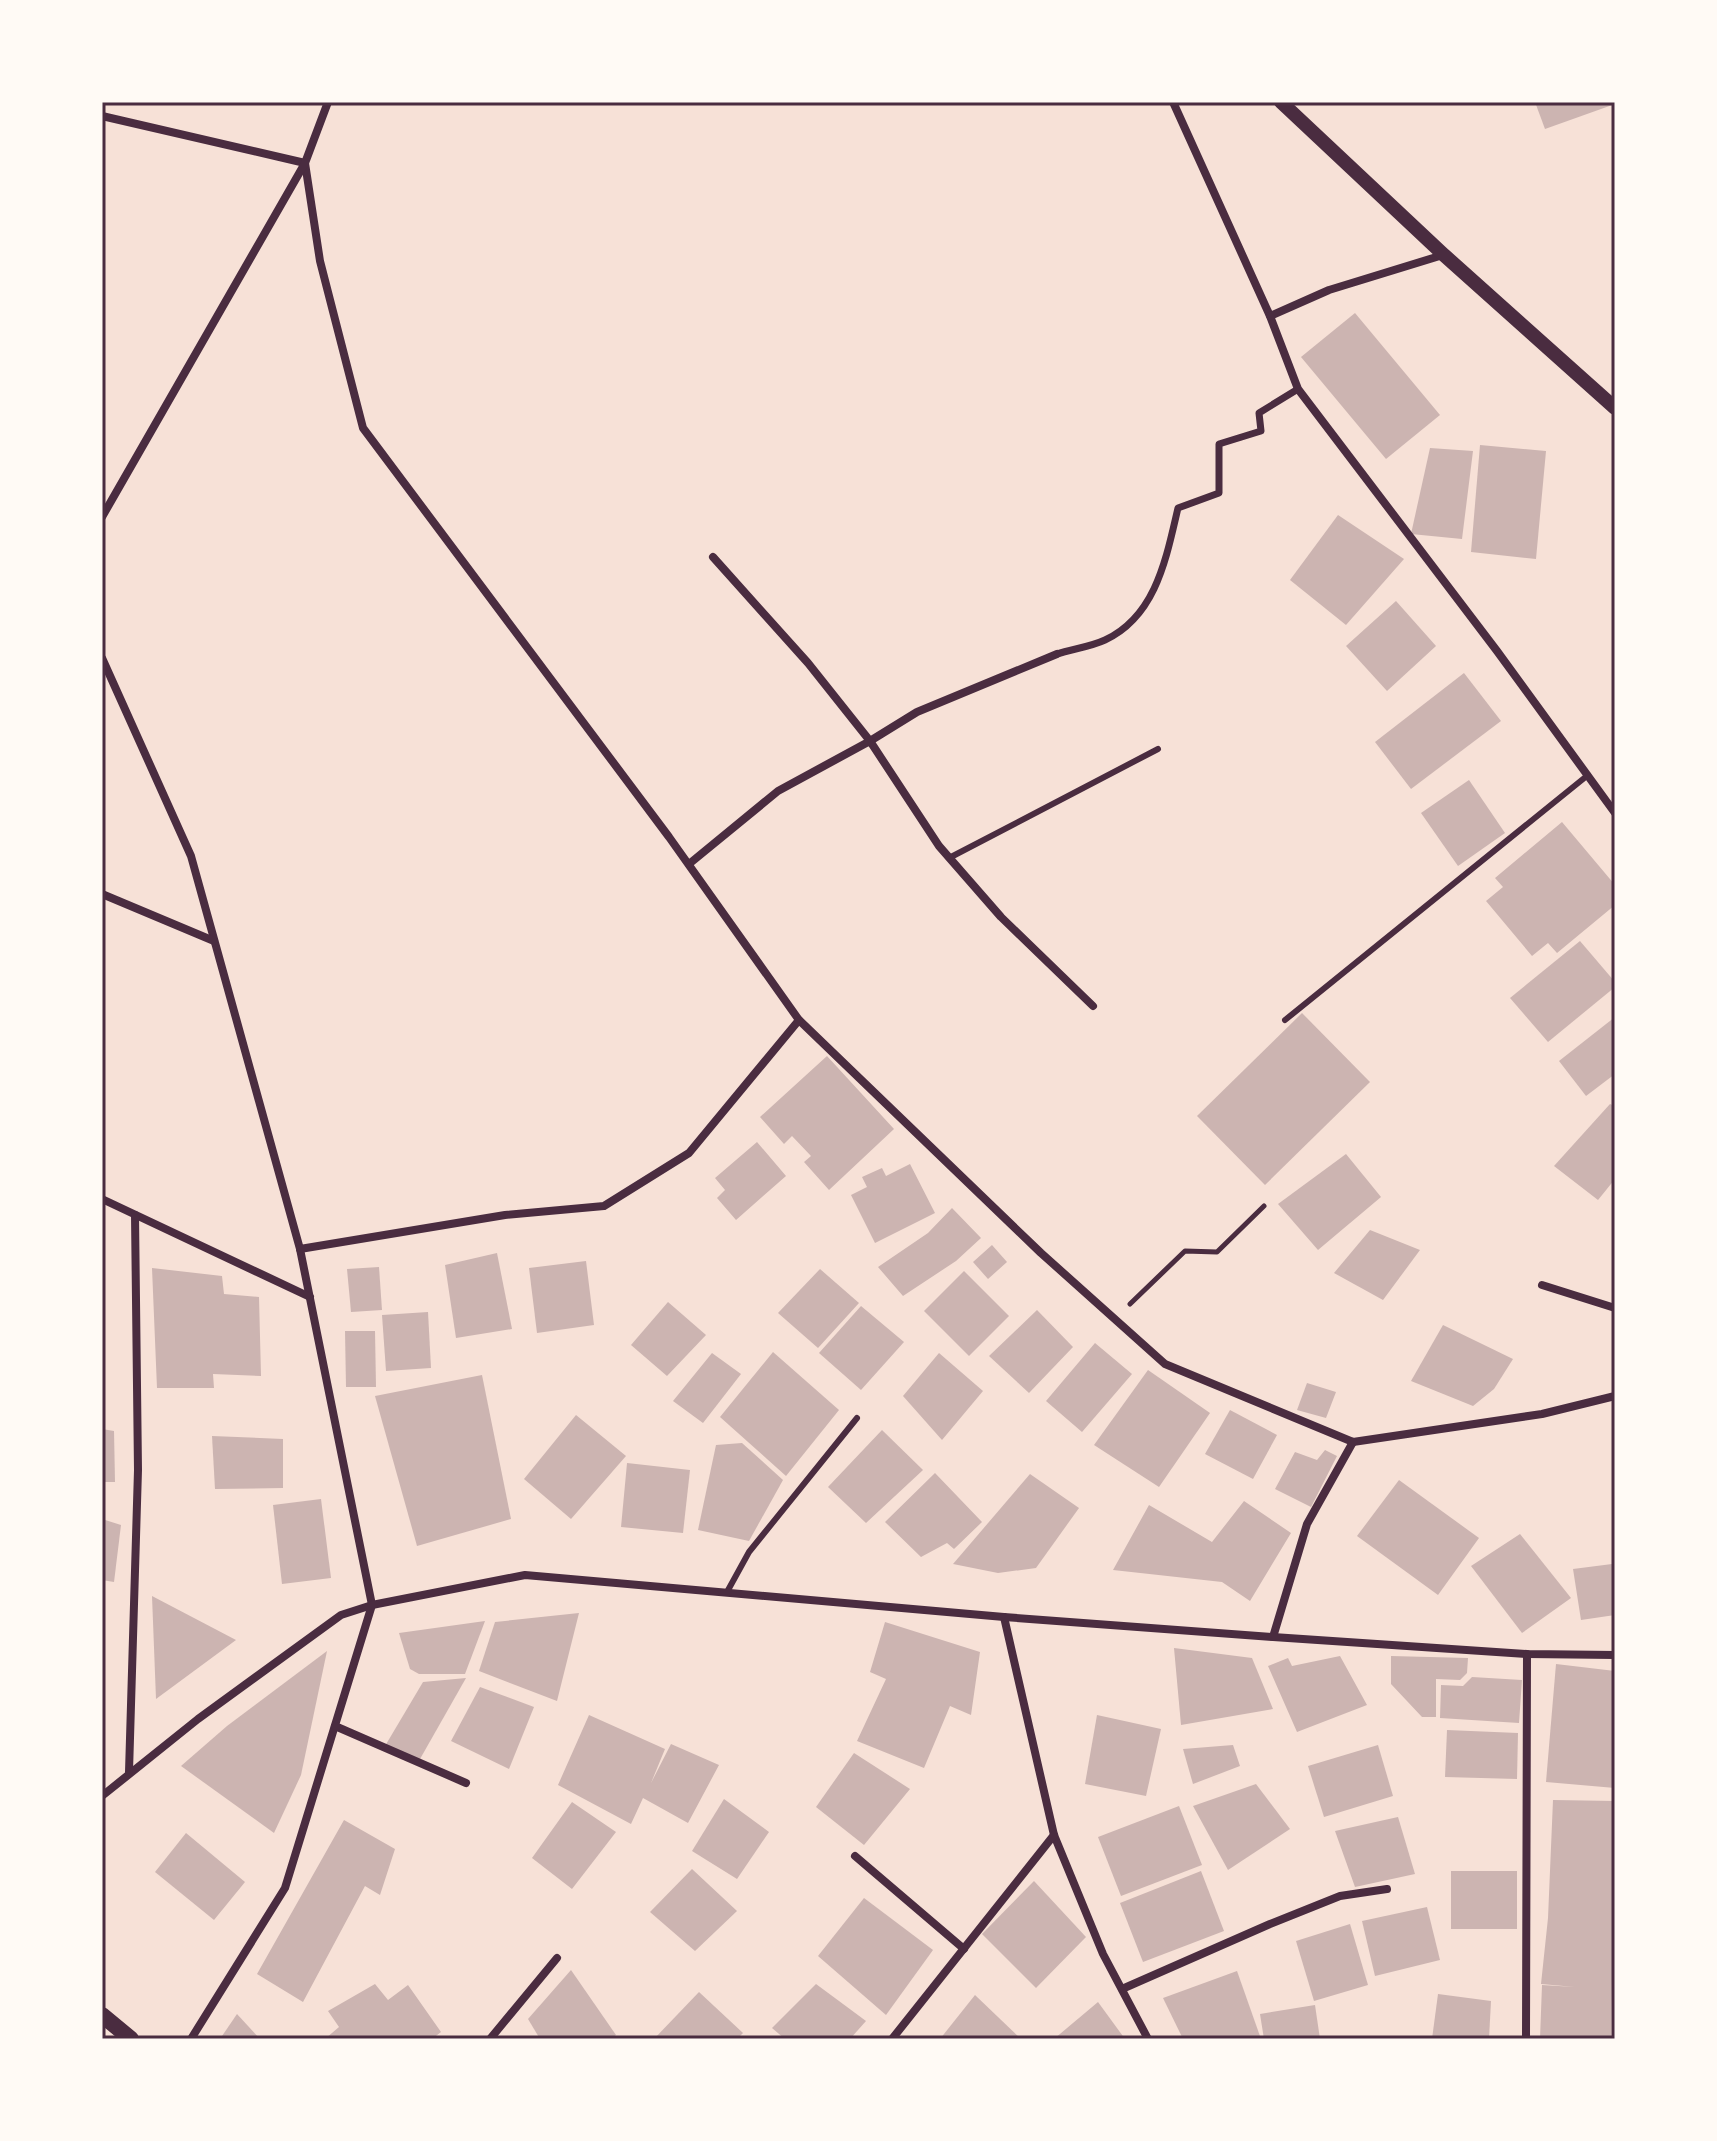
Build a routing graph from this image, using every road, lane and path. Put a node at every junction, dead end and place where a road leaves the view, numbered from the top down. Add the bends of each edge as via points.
1 (328, 102) edge
2 (1173, 102) edge
3 (1281, 102) edge
4 (102, 116) edge
5 (305, 163) junction
6 (1444, 255) junction
7 (1270, 316) junction
8 (1298, 389) junction
9 (1615, 408) edge
10 (102, 517) edge
11 (713, 557) dead end
12 (1057, 654) joint
13 (102, 658) edge
14 (870, 741) junction
15 (1158, 749) dead end
16 (1588, 775) junction
17 (1615, 813) edge
18 (949, 858) junction
19 (689, 864) junction
20 (102, 894) edge
21 (214, 941) junction
22 (1093, 1006) dead end
23 (799, 1020) junction
24 (1285, 1020) dead end
25 (102, 1199) edge
26 (1264, 1206) dead end
27 (135, 1215) junction
28 (300, 1249) junction
29 (1542, 1285) dead end
30 (310, 1297) junction
31 (1615, 1308) edge
32 (1115, 1319) junction
33 (1615, 1396) edge
34 (857, 1418) dead end
35 (1353, 1442) junction
36 (727, 1592) junction
37 (372, 1605) junction
38 (1004, 1617) junction
39 (1273, 1637) junction
40 (1527, 1654) junction
41 (1615, 1655) edge
42 (335, 1726) junction
43 (129, 1772) junction
44 (466, 1783) dead end
45 (102, 1796) edge
46 (1054, 1835) junction
47 (855, 1856) dead end
48 (1387, 1889) dead end
49 (964, 1949) junction
50 (557, 1958) dead end
51 (1122, 1989) junction
52 (102, 2015) edge
53 (131, 2039) edge
54 (191, 2039) edge
55 (490, 2039) edge
56 (892, 2039) edge
57 (1148, 2039) edge
58 (1526, 2039) edge

1 - 5 street
2 - 7 street
3 - 6 street
4 - 5 street
5 - 10 street
5 - 19 street via 320,261 363,428
6 - 7 street via 1329,290
6 - 9 street
7 - 8 street
8 - 12 street via 1259,413 1261,431 1219,444 1219,493 1178,508 1156,588 1128,626 1104,641
8 - 16 street
11 - 14 street
12 - 14 street via 917,712
13 - 21 street via 191,856
14 - 18 street
14 - 19 street via 778,791
15 - 18 lane
16 - 17 street
16 - 24 lane
18 - 22 street
19 - 23 street
20 - 21 street
21 - 28 street
23 - 28 street via 689,1153 604,1206 505,1215
23 - 32 street
25 - 27 street
26 - 32 path via 1217,1252 1185,1251
27 - 30 street
27 - 43 street via 138,1470
28 - 30 street
29 - 31 street
30 - 37 street
32 - 35 street via 1165,1364
33 - 35 street via 1542,1414
34 - 36 lane via 749,1552
35 - 39 street via 1307,1524
36 - 37 street via 525,1575
36 - 38 street
37 - 42 street
37 - 43 street via 341,1615
38 - 39 street
38 - 46 street
39 - 40 street
40 - 41 street
40 - 58 street
42 - 44 street
42 - 54 street via 285,1888
43 - 45 street
46 - 49 street
46 - 51 street
47 - 49 street
48 - 51 street via 1340,1896
49 - 56 street
50 - 55 street
51 - 57 street
52 - 53 main road

